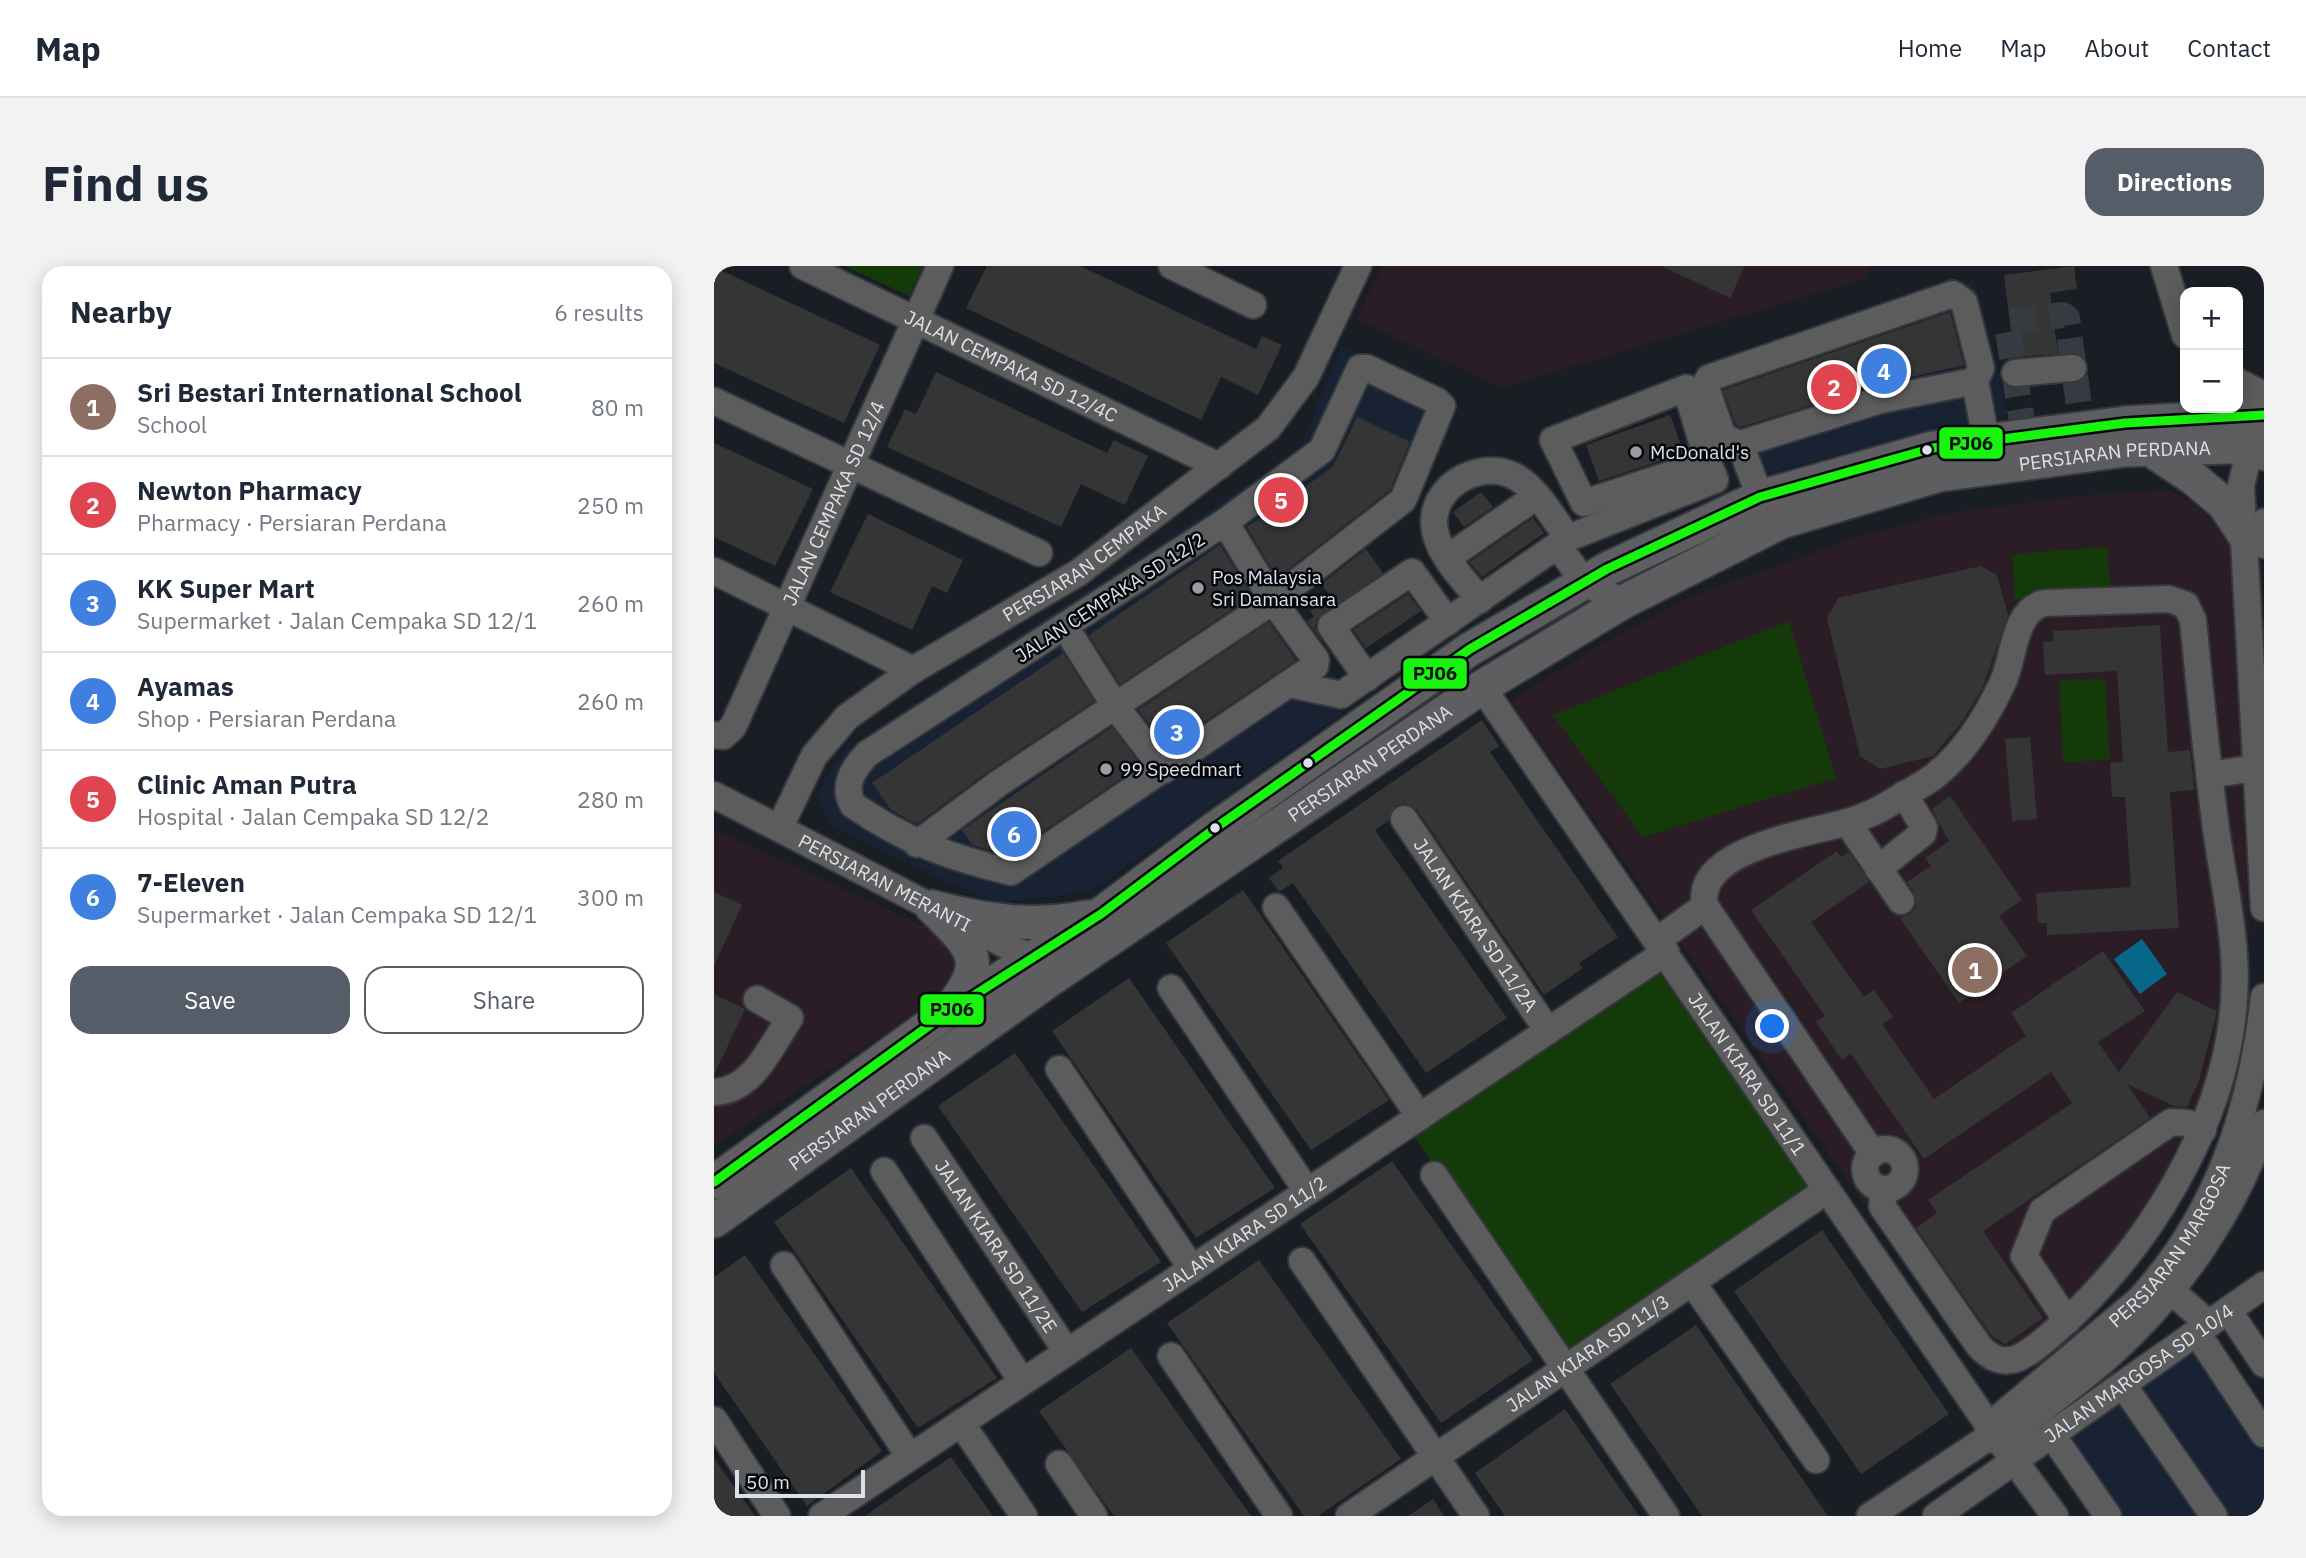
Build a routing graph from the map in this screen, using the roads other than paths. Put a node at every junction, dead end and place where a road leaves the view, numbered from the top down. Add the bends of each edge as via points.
1 (803, 266) edge
2 (940, 266) edge
3 (1172, 266) edge
4 (1358, 266) edge
5 (2164, 266) edge
6 (2183, 266) edge
7 (2189, 287) edge
8 (1253, 304) dead end
9 (2180, 319) edge
10 (915, 320) junction
11 (2073, 368) dead end
12 (2015, 373) dead end
13 (1975, 381) junction
14 (2243, 384) edge
15 (2264, 395) edge
16 (714, 401) edge
17 (2185, 414) edge
18 (1986, 440) junction
19 (2263, 441) edge
20 (1740, 444) junction
21 (2148, 449) junction
22 (851, 466) junction
23 (1219, 466) junction
24 (1537, 496) junction
25 (1760, 497) junction
26 (1598, 511) junction
27 (1224, 522) junction
28 (2260, 533) edge
29 (1563, 542) junction
30 (1039, 553) dead end
31 (1447, 558) junction
32 (714, 570) edge
33 (1078, 573) junction
34 (1585, 583) junction
35 (1480, 600) junction
36 (1102, 601) junction
37 (1273, 601) junction
38 (1623, 602) junction
39 (788, 607) junction
40 (1448, 622) junction
41 (1065, 627) junction
42 (913, 670) junction
43 (1367, 678) junction
44 (1289, 684) junction
45 (1482, 687) junction
46 (1116, 707) junction
47 (719, 736) edge
48 (2255, 768) junction
49 (1164, 770) junction
50 (2209, 775) junction
51 (1904, 794) junction
52 (714, 795) edge
53 (1404, 819) dead end
54 (1847, 822) junction
55 (780, 827) junction
56 (917, 844) junction
57 (1878, 869) junction
58 (1901, 901) dead end
59 (1705, 906) junction
60 (932, 907) junction
61 (1276, 907) dead end
62 (2264, 908) edge
63 (1101, 914) junction
64 (1662, 946) junction
65 (1041, 970) junction
66 (1171, 988) dead end
67 (2264, 997) edge
68 (757, 999) dead end
69 (945, 1014) junction
70 (1548, 1031) junction
71 (1059, 1069) dead end
72 (714, 1092) edge
73 (1420, 1116) junction
74 (2264, 1123) edge
75 (2203, 1130) junction
76 (925, 1138) dead end
77 (884, 1171) dead end
78 (1434, 1175) dead end
79 (714, 1181) edge
80 (1827, 1190) junction
81 (1307, 1191) junction
82 (2151, 1219) junction
83 (714, 1221) edge
84 (2185, 1238) junction
85 (1302, 1261) dead end
86 (784, 1265) dead end
87 (1192, 1269) junction
88 (1692, 1282) junction
89 (2165, 1285) junction
90 (2264, 1285) edge
91 (2067, 1321) junction
92 (2211, 1322) junction
93 (1067, 1352) junction
94 (1171, 1356) dead end
95 (2264, 1364) edge
96 (1565, 1369) junction
97 (1023, 1381) junction
98 (2123, 1385) junction
99 (714, 1420) edge
100 (961, 1423) junction
101 (2264, 1434) edge
102 (2052, 1435) junction
103 (1998, 1442) junction
104 (909, 1457) junction
105 (1436, 1457) junction
106 (1816, 1460) dead end
107 (1059, 1464) dead end
108 (839, 1511) edge
109 (777, 1516) edge
110 (1024, 1516) edge
111 (1094, 1516) edge
112 (1279, 1516) edge
113 (1349, 1516) edge
114 (1476, 1516) edge
115 (1665, 1516) edge
116 (1871, 1516) edge
117 (1936, 1516) edge
118 (2054, 1516) edge
119 (2108, 1516) edge
120 (2214, 1516) edge

1 - 10 street, JALAN CEMPAKA SD 12/4C
2 - 10 street, JALAN CEMPAKA SD 12/4
3 - 8 street
4 - 23 street, PERSIARAN CEMPAKA via 1306,377 1288,404 1268,428
5 - 9 street
6 - 7 street
10 - 22 street, JALAN CEMPAKA SD 12/4
10 - 23 street, JALAN CEMPAKA SD 12/4C
11 - 12 street
13 - 18 street
13 - 20 street via 1880,400
13 - 20 street via 1982,368 1964,302 1947,295 1709,378 1706,388 1723,438
14 - 15 street
16 - 22 street
17 - 18 main road, PERSIARAN PERDANA
17 - 19 main road, PERSIARAN PERDANA via 2222,418
18 - 25 main road, PERSIARAN PERDANA via 1933,448
19 - 21 main road, PERSIARAN PERDANA
19 - 28 street via 2246,465 2241,486
20 - 25 street
21 - 28 main road via 2193,478
21 - 38 main road, PERSIARAN PERDANA via 1939,475 1781,522
22 - 30 street
22 - 39 street, JALAN CEMPAKA SD 12/4
23 - 33 street, PERSIARAN CEMPAKA
24 - 29 street
24 - 31 street
24 - 31 street via 1516,477 1494,470 1474,471 1455,483 1438,500 1434,524
25 - 34 main road, PERSIARAN PERDANA
26 - 26 street via 1711,471 1686,388 1553,440 1584,503
26 - 29 street
27 - 36 street, JALAN CEMPAKA SD 12/2
27 - 37 street
27 - 37 street, JALAN CEMPAKA SD 12/2 via 1322,450 1360,368 1442,406 1402,500
28 - 48 street
29 - 34 street
29 - 35 street
31 - 35 street
32 - 39 street
33 - 36 street
33 - 42 street, PERSIARAN CEMPAKA
34 - 38 street
34 - 63 main road, PERSIARAN PERDANA via 1470,649
35 - 40 street
36 - 41 street, JALAN CEMPAKA SD 12/2
37 - 44 street via 1317,663
37 - 46 street
38 - 45 main road, PERSIARAN PERDANA
39 - 42 street
39 - 47 street, JALAN CEMPAKA SD 12/4 via 733,727
40 - 43 street
40 - 43 street via 1412,572 1331,626
41 - 46 street
41 - 56 street, JALAN CEMPAKA SD 12/2 via 856,765 847,795 853,805
42 - 55 street, PERSIARAN CEMPAKA via 847,717 828,737
43 - 44 street via 1341,695
44 - 49 street
45 - 64 street, JALAN KIARA SD 11/1
45 - 65 main road, PERSIARAN PERDANA
46 - 49 street
46 - 56 street via 999,783
48 - 50 street
48 - 62 street
49 - 56 street via 1011,872
50 - 51 street via 2193,620 2186,605 2169,599 2044,603 2024,615 2003,682 1976,731 1937,774
50 - 75 street via 2233,950 2234,1000
51 - 54 street via 1878,812
51 - 57 street via 1924,830
52 - 55 street, PERSIARAN MERANTI
53 - 70 street, JALAN KIARA SD 11/2A
54 - 57 street
54 - 59 street via 1755,848 1730,861 1708,880
55 - 60 street, PERSIARAN MERANTI
57 - 58 street
59 - 64 street, JALAN KIARA SD 11/2
59 - 91 street via 1873,1154 1886,1150 1903,1160 1901,1180 1884,1189 1882,1206 1989,1357 2014,1360
60 - 63 main road via 1007,923 1064,922
60 - 65 street, PERSIARAN MERANTI
60 - 69 main road via 971,953 970,981
61 - 73 street
63 - 65 main road, PERSIARAN PERDANA
64 - 70 street, JALAN KIARA SD 11/2
64 - 80 street, JALAN KIARA SD 11/1
65 - 69 main road, PERSIARAN PERDANA
65 - 83 main road, PERSIARAN PERDANA
66 - 81 street
67 - 84 street, PERSIARAN MARGOSA via 2256,1061 2230,1152
68 - 72 street via 790,1018 752,1075 738,1086
69 - 79 main road, PERSIARAN PERDANA
70 - 73 street, JALAN KIARA SD 11/2
71 - 87 street
73 - 81 street, JALAN KIARA SD 11/2
74 - 89 street, PERSIARAN MARGOSA via 2244,1174
75 - 82 street
75 - 91 street via 2171,1122 2039,1216 2024,1256
76 - 93 street, JALAN KIARA SD 11/2E
77 - 97 street
78 - 96 street
80 - 88 street, JALAN KIARA SD 11/3
80 - 103 street, JALAN KIARA SD 11/1
81 - 87 street, JALAN KIARA SD 11/2
82 - 84 street
82 - 91 street via 2108,1281
84 - 89 street, PERSIARAN MARGOSA
85 - 105 street
86 - 104 street
87 - 93 street, JALAN KIARA SD 11/2
88 - 96 street, JALAN KIARA SD 11/3
88 - 106 street
89 - 92 street
89 - 103 street, PERSIARAN MARGOSA via 2139,1300
90 - 92 street, JALAN MARGOSA SD 10/4
92 - 95 street
92 - 98 street, JALAN MARGOSA SD 10/4
92 - 101 street
93 - 97 street, JALAN KIARA SD 11/2
94 - 112 street
96 - 105 street, JALAN KIARA SD 11/3
96 - 115 street
97 - 100 street, JALAN KIARA SD 11/2
98 - 102 street, JALAN MARGOSA SD 10/4
98 - 120 street
99 - 109 street
100 - 104 street, JALAN KIARA SD 11/2
100 - 110 street
102 - 103 street, JALAN MARGOSA SD 10/4
102 - 119 street
103 - 116 street, PERSIARAN MARGOSA
103 - 117 street
103 - 118 street, JALAN KIARA SD 11/1
104 - 108 street, JALAN KIARA SD 11/2
105 - 113 street, JALAN KIARA SD 11/3
105 - 114 street
107 - 111 street

